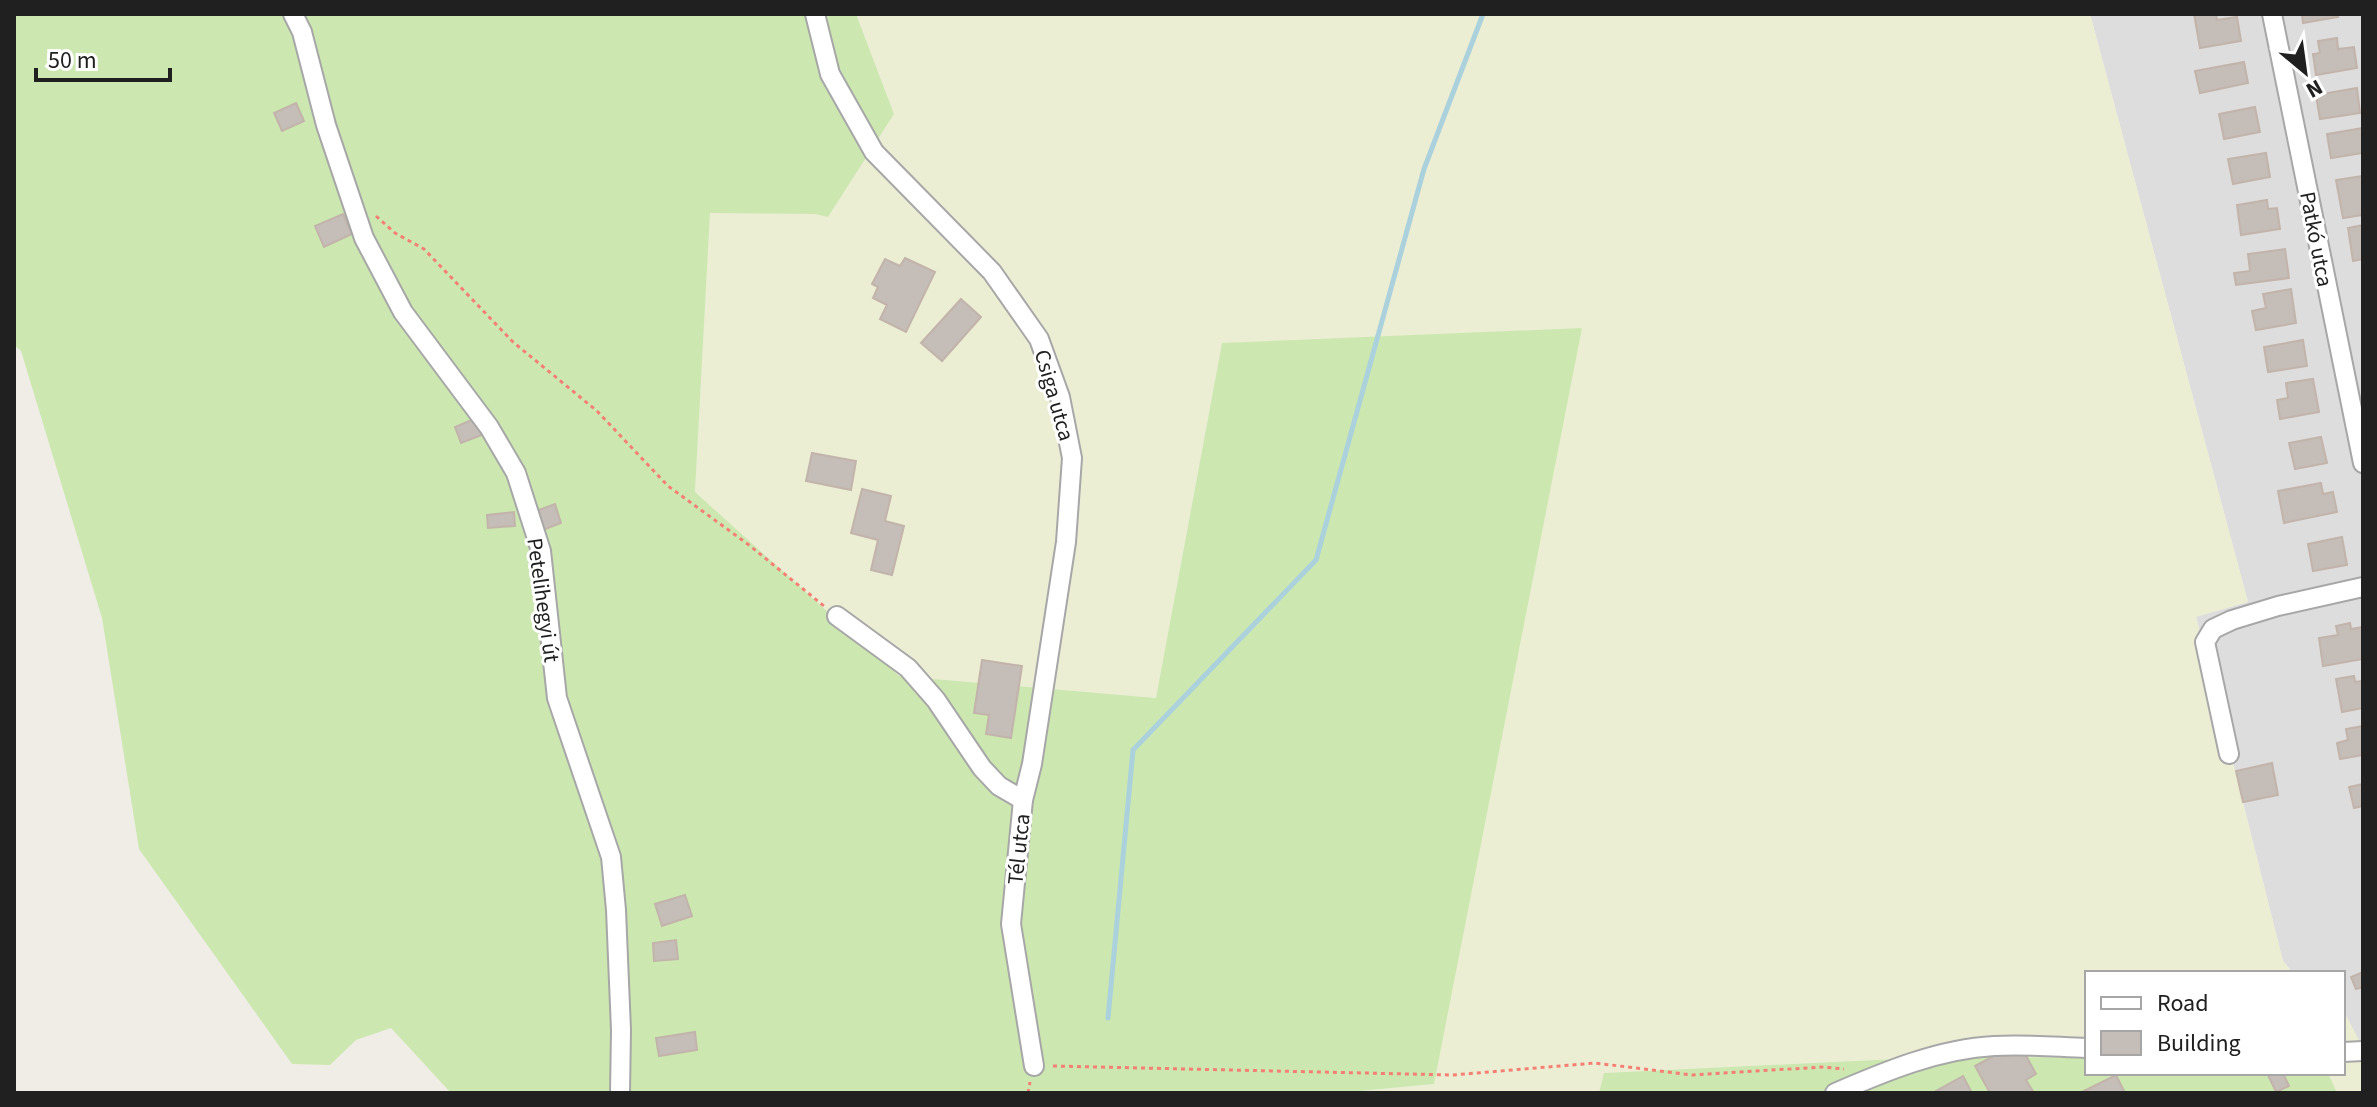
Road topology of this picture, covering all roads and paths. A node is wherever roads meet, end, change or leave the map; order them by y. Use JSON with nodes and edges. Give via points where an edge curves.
{"nodes":[{"id":1,"x":293,"y":14,"type":"edge"},
{"id":2,"x":815,"y":14,"type":"edge"},
{"id":3,"x":2272,"y":14,"type":"edge"},
{"id":4,"x":349,"y":195,"type":"junction"},
{"id":5,"x":2363,"y":463,"type":"edge"},
{"id":6,"x":2363,"y":587,"type":"edge"},
{"id":7,"x":837,"y":616,"type":"joint"},
{"id":8,"x":2229,"y":754,"type":"dead end"},
{"id":9,"x":1023,"y":800,"type":"junction"},
{"id":10,"x":2085,"y":1048,"type":"edge"},
{"id":11,"x":1034,"y":1066,"type":"joint"},
{"id":12,"x":1853,"y":1070,"type":"dead end"},
{"id":13,"x":620,"y":1093,"type":"edge"},
{"id":14,"x":1835,"y":1093,"type":"edge"}],
"edges":[{"from":1,"to":4,"type":"street","name":"Petelihegyi út"},
{"from":2,"to":9,"type":"street","name":"Csiga utca","via":[[830,74],[874,152],[992,272],[1039,339],[1060,397],[1072,458],[1066,542]]},
{"from":3,"to":5,"type":"street","name":"Patkó utca"},
{"from":4,"to":7,"type":"path","via":[[424,249],[513,342],[597,411],[668,486]]},
{"from":4,"to":13,"type":"street","name":"Petelihegyi út","via":[[364,238],[403,312],[489,427],[516,473],[541,551],[557,698],[611,857]]},
{"from":6,"to":8,"type":"street","via":[[2278,606],[2213,629],[2205,642]]},
{"from":7,"to":9,"type":"street","name":"Tél utca","via":[[908,668],[982,768]]},
{"from":9,"to":11,"type":"street","name":"Tél utca","via":[[1011,924]]},
{"from":10,"to":14,"type":"street","via":[[1960,1050],[1906,1064]]},
{"from":11,"to":12,"type":"path","via":[[1453,1075],[1595,1063],[1692,1075]]}]}
